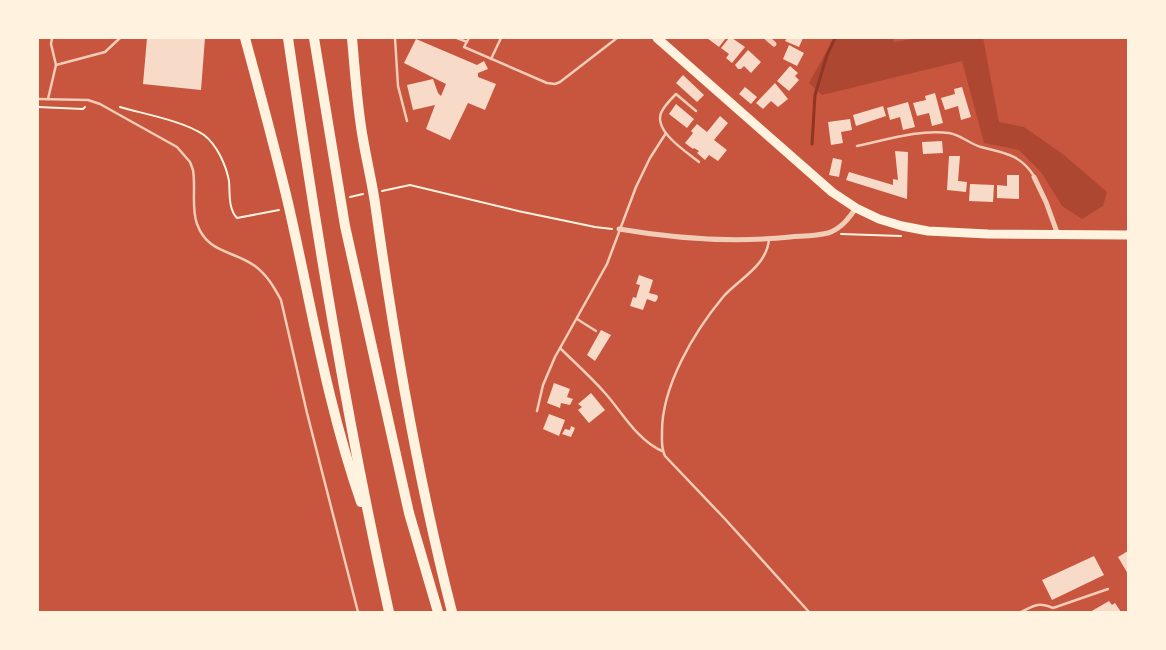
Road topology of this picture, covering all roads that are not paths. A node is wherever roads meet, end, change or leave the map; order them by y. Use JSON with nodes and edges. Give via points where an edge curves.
{"nodes":[{"id":1,"x":52,"y":38,"type":"edge"},
{"id":2,"x":120,"y":38,"type":"edge"},
{"id":3,"x":245,"y":38,"type":"edge"},
{"id":4,"x":288,"y":38,"type":"edge"},
{"id":5,"x":314,"y":38,"type":"edge"},
{"id":6,"x":352,"y":38,"type":"edge"},
{"id":7,"x":396,"y":38,"type":"edge"},
{"id":8,"x":457,"y":38,"type":"edge"},
{"id":9,"x":468,"y":38,"type":"edge"},
{"id":10,"x":501,"y":38,"type":"edge"},
{"id":11,"x":617,"y":38,"type":"edge"},
{"id":12,"x":766,"y":38,"type":"edge"},
{"id":13,"x":662,"y":39,"type":"edge"},
{"id":14,"x":467,"y":42,"type":"junction"},
{"id":15,"x":774,"y":44,"type":"dead end"},
{"id":16,"x":491,"y":59,"type":"junction"},
{"id":17,"x":56,"y":65,"type":"junction"},
{"id":18,"x":38,"y":99,"type":"edge"},
{"id":19,"x":48,"y":99,"type":"junction"},
{"id":20,"x":696,"y":111,"type":"dead end"},
{"id":21,"x":407,"y":121,"type":"dead end"},
{"id":22,"x":666,"y":133,"type":"junction"},
{"id":23,"x":857,"y":146,"type":"dead end"},
{"id":24,"x":699,"y":162,"type":"dead end"},
{"id":25,"x":1034,"y":177,"type":"joint"},
{"id":26,"x":856,"y":208,"type":"junction"},
{"id":27,"x":619,"y":229,"type":"junction"},
{"id":28,"x":1058,"y":235,"type":"junction"},
{"id":29,"x":1128,"y":235,"type":"edge"},
{"id":30,"x":769,"y":239,"type":"junction"},
{"id":31,"x":577,"y":319,"type":"junction"},
{"id":32,"x":596,"y":331,"type":"dead end"},
{"id":33,"x":560,"y":348,"type":"junction"},
{"id":34,"x":537,"y":411,"type":"dead end"},
{"id":35,"x":662,"y":451,"type":"junction"},
{"id":36,"x":372,"y":534,"type":"junction"},
{"id":37,"x":1108,"y":589,"type":"dead end"},
{"id":38,"x":358,"y":612,"type":"edge"},
{"id":39,"x":389,"y":612,"type":"edge"},
{"id":40,"x":438,"y":612,"type":"edge"},
{"id":41,"x":452,"y":612,"type":"edge"},
{"id":42,"x":809,"y":612,"type":"edge"},
{"id":43,"x":1021,"y":612,"type":"edge"}],
"edges":[{"from":1,"to":17,"type":"lane"},
{"from":2,"to":17,"type":"lane","via":[[105,52]]},
{"from":3,"to":36,"type":"highway","via":[[288,203],[346,456]]},
{"from":4,"to":36,"type":"highway","via":[[317,236]]},
{"from":5,"to":40,"type":"highway","via":[[345,226],[409,512]]},
{"from":6,"to":41,"type":"highway","via":[[363,138],[408,416]]},
{"from":7,"to":21,"type":"lane","via":[[398,86]]},
{"from":8,"to":14,"type":"lane"},
{"from":9,"to":14,"type":"lane"},
{"from":10,"to":16,"type":"lane"},
{"from":11,"to":16,"type":"lane","via":[[555,84]]},
{"from":12,"to":15,"type":"street"},
{"from":13,"to":26,"type":"highway","via":[[832,192]]},
{"from":14,"to":16,"type":"lane","via":[[464,47]]},
{"from":17,"to":19,"type":"lane"},
{"from":18,"to":19,"type":"lane"},
{"from":19,"to":38,"type":"lane","via":[[95,101],[177,147],[193,170],[196,222],[203,237],[215,248],[255,266],[274,287],[281,300]]},
{"from":20,"to":22,"type":"lane","via":[[676,94],[662,113],[661,121]]},
{"from":22,"to":24,"type":"lane"},
{"from":22,"to":27,"type":"lane","via":[[643,172]]},
{"from":23,"to":25,"type":"lane","via":[[918,134],[948,133],[977,146],[1015,156],[1026,164]]},
{"from":25,"to":28,"type":"street"},
{"from":26,"to":28,"type":"highway","via":[[891,223],[928,231]]},
{"from":26,"to":30,"type":"street","via":[[844,224],[829,233]]},
{"from":27,"to":30,"type":"street","via":[[694,240]]},
{"from":27,"to":31,"type":"lane","via":[[607,264]]},
{"from":28,"to":29,"type":"highway"},
{"from":30,"to":35,"type":"lane","via":[[762,261],[735,285],[701,326],[677,370],[662,414]]},
{"from":31,"to":32,"type":"lane"},
{"from":31,"to":33,"type":"lane"},
{"from":33,"to":34,"type":"lane","via":[[543,385]]},
{"from":33,"to":35,"type":"lane","via":[[644,439]]},
{"from":35,"to":42,"type":"lane"},
{"from":36,"to":39,"type":"highway"},
{"from":37,"to":43,"type":"lane","via":[[1053,608],[1037,604]]}]}
